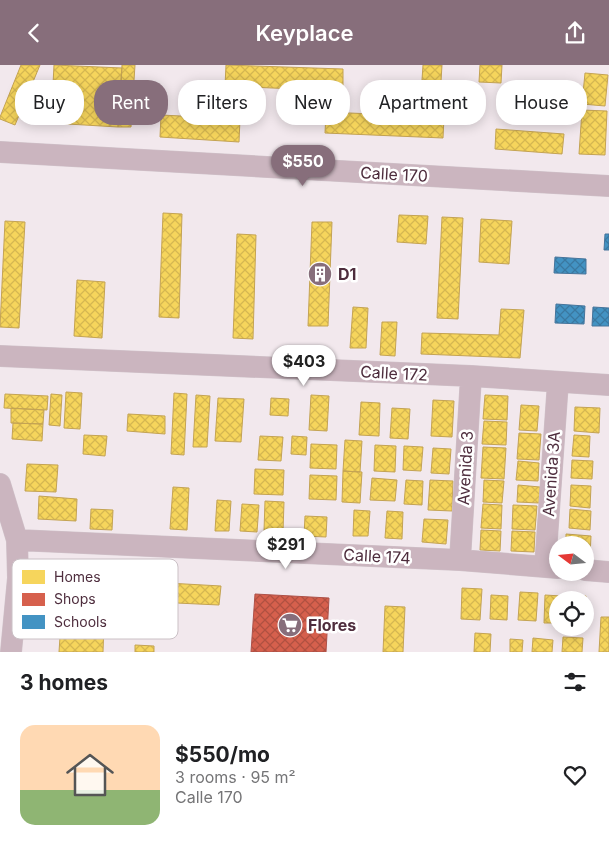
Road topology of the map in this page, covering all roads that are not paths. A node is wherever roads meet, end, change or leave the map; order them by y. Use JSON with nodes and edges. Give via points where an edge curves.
{"nodes":[{"id":1,"x":0,"y":152,"type":"edge"},
{"id":2,"x":609,"y":187,"type":"edge"},
{"id":3,"x":0,"y":356,"type":"edge"},
{"id":4,"x":471,"y":377,"type":"junction"},
{"id":5,"x":558,"y":382,"type":"junction"},
{"id":6,"x":609,"y":385,"type":"edge"},
{"id":7,"x":0,"y":485,"type":"edge"},
{"id":8,"x":552,"y":536,"type":"edge"},
{"id":9,"x":17,"y":540,"type":"junction"},
{"id":10,"x":18,"y":559,"type":"edge"},
{"id":11,"x":460,"y":560,"type":"junction"},
{"id":12,"x":549,"y":567,"type":"edge"},
{"id":13,"x":594,"y":571,"type":"edge"},
{"id":14,"x":609,"y":572,"type":"edge"},
{"id":15,"x":12,"y":639,"type":"edge"},
{"id":16,"x":11,"y":652,"type":"edge"}],
"edges":[{"from":1,"to":2,"type":"street","name":"Calle 170"},
{"from":3,"to":4,"type":"street","name":"Calle 172"},
{"from":4,"to":5,"type":"street","name":"Calle 172"},
{"from":4,"to":11,"type":"street","name":"Avenida 3"},
{"from":5,"to":6,"type":"street","name":"Calle 172"},
{"from":5,"to":8,"type":"street","name":"Avenida 3A"},
{"from":7,"to":9,"type":"street"},
{"from":9,"to":10,"type":"street"},
{"from":9,"to":11,"type":"street","name":"Calle 174"},
{"from":11,"to":12,"type":"street","name":"Calle 174"},
{"from":13,"to":14,"type":"street"},
{"from":15,"to":16,"type":"street"}]}
